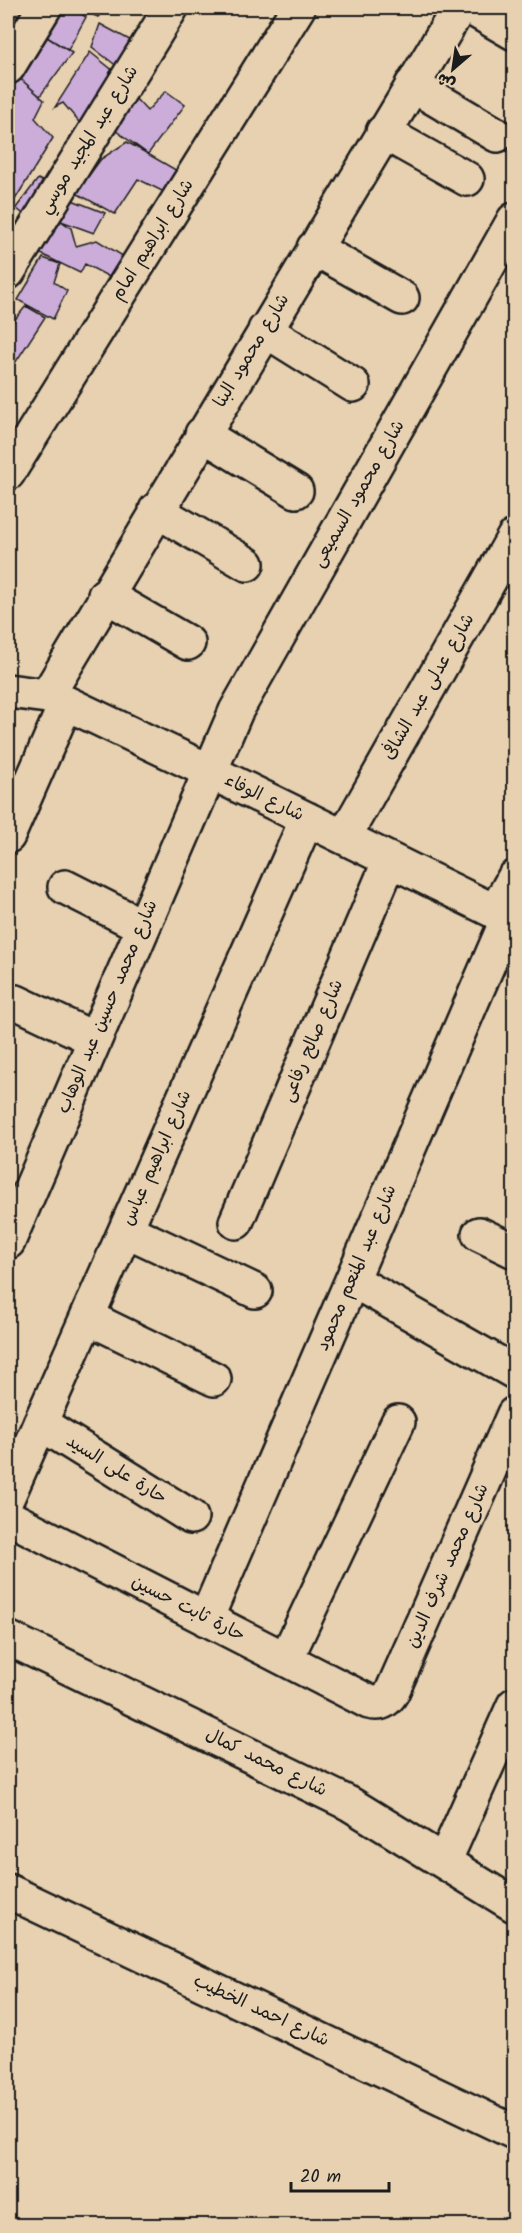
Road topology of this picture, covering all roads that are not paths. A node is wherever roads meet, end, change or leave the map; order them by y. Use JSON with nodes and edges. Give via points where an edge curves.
{"nodes":[{"id":1,"x":44,"y":8,"type":"edge"},
{"id":2,"x":171,"y":8,"type":"edge"},
{"id":3,"x":298,"y":8,"type":"edge"},
{"id":4,"x":459,"y":8,"type":"edge"},
{"id":5,"x":471,"y":8,"type":"edge"},
{"id":6,"x":514,"y":33,"type":"edge"},
{"id":7,"x":8,"y":67,"type":"edge"},
{"id":8,"x":412,"y":85,"type":"junction"},
{"id":9,"x":383,"y":132,"type":"junction"},
{"id":10,"x":497,"y":135,"type":"dead end"},
{"id":11,"x":467,"y":179,"type":"dead end"},
{"id":12,"x":514,"y":220,"type":"edge"},
{"id":13,"x":314,"y":248,"type":"junction"},
{"id":14,"x":8,"y":272,"type":"edge"},
{"id":15,"x":402,"y":298,"type":"dead end"},
{"id":16,"x":265,"y":330,"type":"junction"},
{"id":17,"x":353,"y":386,"type":"dead end"},
{"id":18,"x":202,"y":434,"type":"junction"},
{"id":19,"x":8,"y":473,"type":"edge"},
{"id":20,"x":296,"y":491,"type":"dead end"},
{"id":21,"x":156,"y":510,"type":"junction"},
{"id":22,"x":514,"y":537,"type":"edge"},
{"id":23,"x":247,"y":564,"type":"dead end"},
{"id":24,"x":105,"y":595,"type":"junction"},
{"id":25,"x":188,"y":643,"type":"dead end"},
{"id":26,"x":8,"y":691,"type":"edge"},
{"id":27,"x":56,"y":700,"type":"junction"},
{"id":28,"x":209,"y":771,"type":"junction"},
{"id":29,"x":307,"y":819,"type":"junction"},
{"id":30,"x":8,"y":836,"type":"edge"},
{"id":31,"x":344,"y":837,"type":"junction"},
{"id":32,"x":390,"y":860,"type":"junction"},
{"id":33,"x":514,"y":878,"type":"edge"},
{"id":34,"x":65,"y":887,"type":"dead end"},
{"id":35,"x":506,"y":917,"type":"edge"},
{"id":36,"x":142,"y":926,"type":"junction"},
{"id":37,"x":16,"y":1002,"type":"dead end"},
{"id":38,"x":94,"y":1039,"type":"junction"},
{"id":39,"x":11,"y":1222,"type":"edge"},
{"id":40,"x":236,"y":1222,"type":"dead end"},
{"id":41,"x":126,"y":1230,"type":"junction"},
{"id":42,"x":479,"y":1234,"type":"dead end"},
{"id":43,"x":514,"y":1251,"type":"edge"},
{"id":44,"x":352,"y":1280,"type":"junction"},
{"id":45,"x":255,"y":1291,"type":"dead end"},
{"id":46,"x":87,"y":1317,"type":"junction"},
{"id":47,"x":514,"y":1372,"type":"edge"},
{"id":48,"x":214,"y":1379,"type":"dead end"},
{"id":49,"x":514,"y":1414,"type":"edge"},
{"id":50,"x":398,"y":1422,"type":"dead end"},
{"id":51,"x":40,"y":1423,"type":"junction"},
{"id":52,"x":8,"y":1496,"type":"edge"},
{"id":53,"x":8,"y":1517,"type":"edge"},
{"id":54,"x":191,"y":1517,"type":"dead end"},
{"id":55,"x":206,"y":1619,"type":"junction"},
{"id":56,"x":8,"y":1638,"type":"edge"},
{"id":57,"x":286,"y":1659,"type":"junction"},
{"id":58,"x":369,"y":1702,"type":"joint"},
{"id":59,"x":514,"y":1704,"type":"edge"},
{"id":60,"x":444,"y":1862,"type":"junction"},
{"id":61,"x":8,"y":1891,"type":"edge"},
{"id":62,"x":514,"y":1905,"type":"edge"},
{"id":63,"x":514,"y":2132,"type":"edge"}],
"edges":[{"from":1,"to":7,"type":"street"},
{"from":2,"to":14,"type":"street","name":"شارع عبد المجيد موسي"},
{"from":3,"to":19,"type":"street","name":"شارع ابراهيم امام"},
{"from":4,"to":8,"type":"street","name":"شارع محمود البنا"},
{"from":5,"to":6,"type":"street"},
{"from":8,"to":9,"type":"street","name":"شارع محمود البنا"},
{"from":8,"to":10,"type":"street"},
{"from":9,"to":11,"type":"street"},
{"from":9,"to":13,"type":"street","name":"شارع محمود البنا"},
{"from":12,"to":28,"type":"street","name":"شارع محمود السميعى","via":[[236,711]]},
{"from":13,"to":15,"type":"street"},
{"from":13,"to":16,"type":"street","name":"شارع محمود البنا"},
{"from":16,"to":17,"type":"street"},
{"from":16,"to":18,"type":"street","name":"شارع محمود البنا"},
{"from":18,"to":20,"type":"street"},
{"from":18,"to":21,"type":"street","name":"شارع محمود البنا"},
{"from":21,"to":23,"type":"street"},
{"from":21,"to":24,"type":"street","name":"شارع محمود البنا"},
{"from":22,"to":31,"type":"street","name":"شارع عدلى عبد الشافى"},
{"from":24,"to":25,"type":"street"},
{"from":24,"to":27,"type":"street","name":"شارع محمود البنا"},
{"from":26,"to":27,"type":"street","name":"شارع الوفاء"},
{"from":27,"to":28,"type":"street","name":"شارع الوفاء"},
{"from":27,"to":30,"type":"street","name":"شارع محمود البنا"},
{"from":28,"to":29,"type":"street","name":"شارع الوفاء"},
{"from":28,"to":36,"type":"street","name":"شارع محمد حسين عبد الوهاب"},
{"from":29,"to":31,"type":"street","name":"شارع الوفاء"},
{"from":29,"to":41,"type":"street","name":"شارع ابراهيم عباس"},
{"from":31,"to":32,"type":"street","name":"شارع الوفاء"},
{"from":32,"to":35,"type":"street","name":"شارع الوفاء"},
{"from":32,"to":40,"type":"street","name":"شارع صالح رفاعى"},
{"from":33,"to":35,"type":"street","name":"شارع عبد المنعم محمود"},
{"from":34,"to":36,"type":"street"},
{"from":35,"to":44,"type":"street","name":"شارع عبد المنعم محمود"},
{"from":36,"to":38,"type":"street","name":"شارع محمد حسين عبد الوهاب"},
{"from":37,"to":38,"type":"street"},
{"from":38,"to":39,"type":"street","name":"شارع محمد حسين عبد الوهاب"},
{"from":41,"to":45,"type":"street"},
{"from":41,"to":46,"type":"street","name":"شارع ابراهيم عباس"},
{"from":42,"to":43,"type":"street"},
{"from":44,"to":47,"type":"street"},
{"from":44,"to":55,"type":"street","name":"شارع عبد المنعم محمود"},
{"from":46,"to":48,"type":"street"},
{"from":46,"to":51,"type":"street","name":"شارع ابراهيم عباس"},
{"from":49,"to":58,"type":"street","name":"شارع محمد شرف الدين","via":[[392,1692],[383,1702]]},
{"from":50,"to":57,"type":"street"},
{"from":51,"to":52,"type":"street","name":"شارع ابراهيم عباس"},
{"from":51,"to":54,"type":"street","name":"حارة على السيد"},
{"from":53,"to":55,"type":"street","name":"حارة ثابت حسين"},
{"from":55,"to":57,"type":"street","name":"حارة ثابت حسين"},
{"from":56,"to":60,"type":"street","name":"شارع محمد كمال","via":[[350,1804]]},
{"from":57,"to":58,"type":"street","name":"حارة ثابت حسين"},
{"from":59,"to":60,"type":"street"},
{"from":60,"to":62,"type":"street","name":"شارع محمد كمال"},
{"from":61,"to":63,"type":"street","name":"شارع احمد الخطيب"}]}
